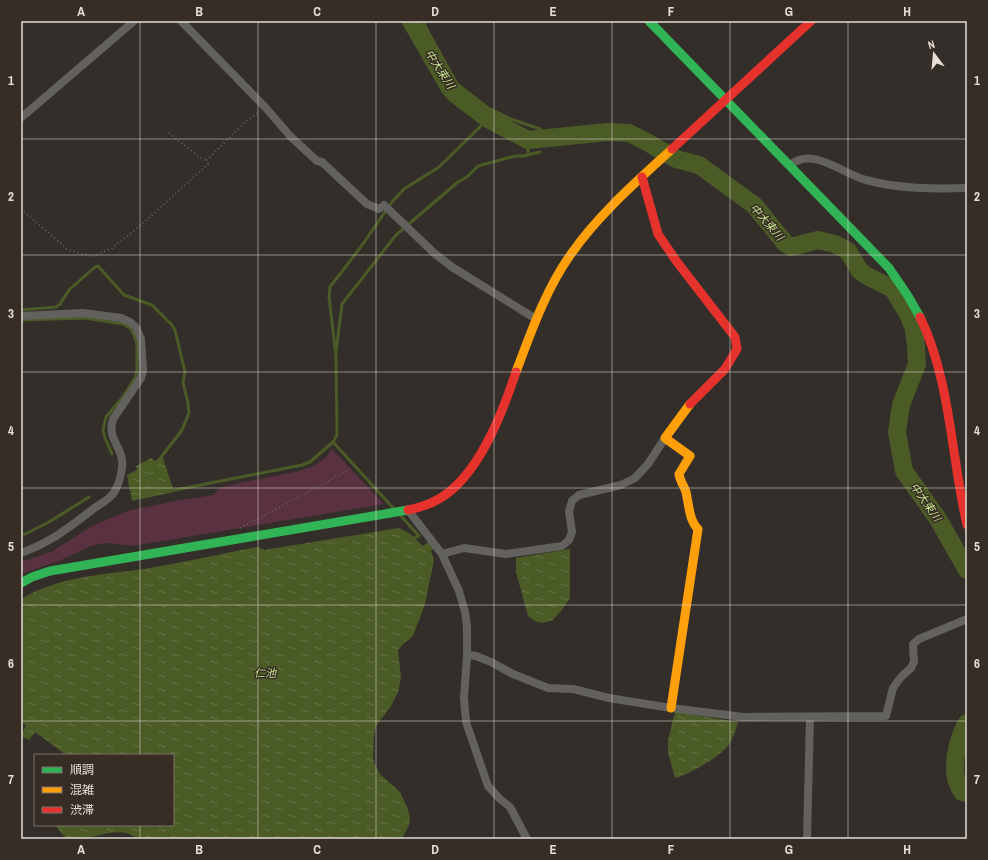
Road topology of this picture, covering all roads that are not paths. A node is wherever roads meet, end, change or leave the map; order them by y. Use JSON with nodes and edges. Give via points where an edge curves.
{"nodes":[{"id":1,"x":134,"y":21,"type":"edge"},
{"id":2,"x":181,"y":21,"type":"edge"},
{"id":3,"x":650,"y":21,"type":"edge"},
{"id":4,"x":811,"y":21,"type":"edge"},
{"id":5,"x":726,"y":99,"type":"junction"},
{"id":6,"x":21,"y":117,"type":"edge"},
{"id":7,"x":790,"y":165,"type":"junction"},
{"id":8,"x":642,"y":177,"type":"junction"},
{"id":9,"x":967,"y":188,"type":"edge"},
{"id":10,"x":21,"y":316,"type":"edge"},
{"id":11,"x":536,"y":319,"type":"junction"},
{"id":12,"x":665,"y":438,"type":"junction"},
{"id":13,"x":401,"y":512,"type":"junction"},
{"id":14,"x":967,"y":525,"type":"edge"},
{"id":15,"x":21,"y":553,"type":"edge"},
{"id":16,"x":442,"y":554,"type":"junction"},
{"id":17,"x":21,"y":583,"type":"edge"},
{"id":18,"x":967,"y":619,"type":"edge"},
{"id":19,"x":467,"y":655,"type":"junction"},
{"id":20,"x":671,"y":708,"type":"junction"},
{"id":21,"x":810,"y":717,"type":"junction"},
{"id":22,"x":527,"y":839,"type":"edge"},
{"id":23,"x":807,"y":839,"type":"edge"}],
"edges":[{"from":1,"to":6,"type":"street"},
{"from":2,"to":11,"type":"street","via":[[265,106],[290,136],[367,204],[379,209],[384,205],[452,267]]},
{"from":3,"to":5,"type":"street"},
{"from":4,"to":5,"type":"street"},
{"from":5,"to":7,"type":"street"},
{"from":5,"to":8,"type":"street"},
{"from":7,"to":9,"type":"street","via":[[796,160],[811,158],[865,180],[924,188]]},
{"from":7,"to":14,"type":"street","via":[[889,268],[923,324],[945,398]]},
{"from":8,"to":11,"type":"street","via":[[598,219],[576,245]]},
{"from":8,"to":12,"type":"street","via":[[658,234],[735,337],[737,349],[725,369],[687,407]]},
{"from":10,"to":15,"type":"street","via":[[83,313],[110,316],[130,322],[136,327],[141,339],[143,370],[141,378],[112,419],[110,427],[122,460],[118,484],[112,495],[58,536]]},
{"from":11,"to":13,"type":"street","via":[[497,424],[484,449],[453,488],[438,500]]},
{"from":12,"to":16,"type":"street","via":[[635,478],[621,485],[578,495],[572,501],[572,532],[569,540],[562,546],[506,554],[464,548]]},
{"from":12,"to":20,"type":"street","via":[[690,456],[679,474],[693,524],[698,529]]},
{"from":13,"to":16,"type":"street"},
{"from":13,"to":17,"type":"street","via":[[50,571]]},
{"from":16,"to":19,"type":"street","via":[[459,591],[465,612]]},
{"from":18,"to":21,"type":"street","via":[[919,639],[913,644],[912,668],[893,688],[886,716]]},
{"from":19,"to":20,"type":"street","via":[[491,662],[548,688],[573,689]]},
{"from":19,"to":22,"type":"street","via":[[464,698],[466,722],[488,786],[510,808]]},
{"from":20,"to":21,"type":"street","via":[[743,717]]},
{"from":21,"to":23,"type":"street"}]}
